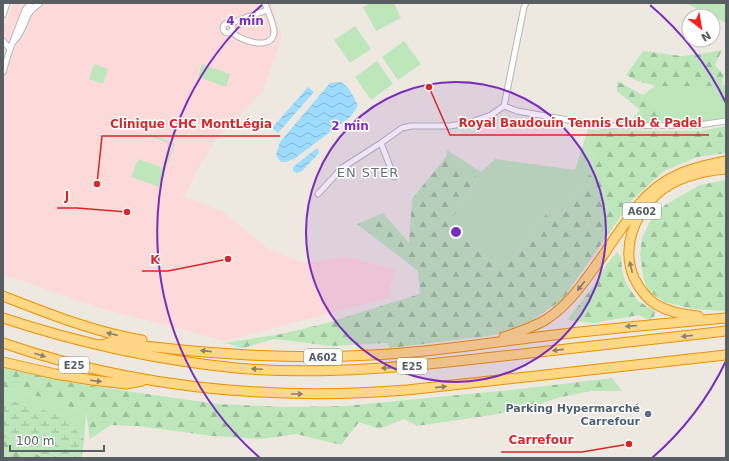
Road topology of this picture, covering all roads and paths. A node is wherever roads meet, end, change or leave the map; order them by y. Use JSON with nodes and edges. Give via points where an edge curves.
{"nodes":[{"id":1,"x":7,"y":3,"type":"edge"},
{"id":2,"x":32,"y":3,"type":"edge"},
{"id":3,"x":265,"y":3,"type":"edge"},
{"id":4,"x":526,"y":3,"type":"edge"},
{"id":5,"x":39,"y":4,"type":"dead end"},
{"id":6,"x":267,"y":10,"type":"junction"},
{"id":7,"x":3,"y":15,"type":"edge"},
{"id":8,"x":231,"y":24,"type":"junction"},
{"id":9,"x":232,"y":31,"type":"junction"},
{"id":10,"x":3,"y":41,"type":"edge"},
{"id":11,"x":13,"y":43,"type":"junction"},
{"id":12,"x":10,"y":49,"type":"junction"},
{"id":13,"x":3,"y":72,"type":"edge"},
{"id":14,"x":504,"y":106,"type":"junction"},
{"id":15,"x":726,"y":121,"type":"edge"},
{"id":16,"x":381,"y":143,"type":"junction"},
{"id":17,"x":726,"y":161,"type":"edge"},
{"id":18,"x":726,"y":169,"type":"edge"},
{"id":19,"x":394,"y":177,"type":"dead end"},
{"id":20,"x":318,"y":194,"type":"dead end"},
{"id":21,"x":3,"y":296,"type":"edge"},
{"id":22,"x":726,"y":317,"type":"edge"},
{"id":23,"x":3,"y":318,"type":"edge"},
{"id":24,"x":726,"y":331,"type":"edge"},
{"id":25,"x":3,"y":343,"type":"edge"},
{"id":26,"x":99,"y":346,"type":"junction"},
{"id":27,"x":454,"y":347,"type":"junction"},
{"id":28,"x":191,"y":350,"type":"junction"},
{"id":29,"x":726,"y":355,"type":"edge"},
{"id":30,"x":3,"y":362,"type":"edge"},
{"id":31,"x":147,"y":380,"type":"junction"}],
"edges":[{"from":1,"to":7,"type":"street"},
{"from":2,"to":11,"type":"street","via":[[25,10]]},
{"from":3,"to":6,"type":"street"},
{"from":4,"to":14,"type":"street"},
{"from":5,"to":11,"type":"street","via":[[29,12],[19,37]]},
{"from":6,"to":8,"type":"street"},
{"from":6,"to":9,"type":"street","via":[[274,35],[266,43],[261,44],[235,35]]},
{"from":8,"to":9,"type":"street"},
{"from":8,"to":9,"type":"street","via":[[226,23],[222,28],[227,33]]},
{"from":10,"to":12,"type":"street"},
{"from":11,"to":12,"type":"street"},
{"from":12,"to":13,"type":"street"},
{"from":14,"to":15,"type":"street","via":[[517,111],[602,126],[699,125]]},
{"from":14,"to":16,"type":"street","via":[[491,115],[471,122],[450,126],[402,128]]},
{"from":16,"to":19,"type":"street"},
{"from":16,"to":20,"type":"street","via":[[342,168]]},
{"from":17,"to":27,"type":"highway","number":"A602","one_way":true,"via":[[679,173],[648,193],[584,282],[558,311],[522,331]]},
{"from":22,"to":18,"type":"highway","number":"A602","one_way":true,"via":[[691,316],[657,306],[642,292],[628,254],[636,223],[643,210],[658,193],[698,173]]},
{"from":28,"to":21,"type":"highway","number":"A602","one_way":true,"via":[[91,328]]},
{"from":22,"to":27,"type":"highway","one_way":true},
{"from":23,"to":26,"type":"highway","number":"E25"},
{"from":24,"to":26,"type":"highway","number":"E25","one_way":true,"via":[[400,367],[315,371],[186,362]]},
{"from":25,"to":31,"type":"highway","number":"E25","one_way":true,"via":[[58,361]]},
{"from":26,"to":28,"type":"highway","via":[[111,342]]},
{"from":27,"to":28,"type":"highway","number":"A602","one_way":true,"via":[[330,357],[280,357]]},
{"from":31,"to":29,"type":"highway","number":"E25","one_way":true,"via":[[243,392],[374,393]]},
{"from":30,"to":31,"type":"highway","one_way":true,"via":[[92,380],[126,384]]}]}
